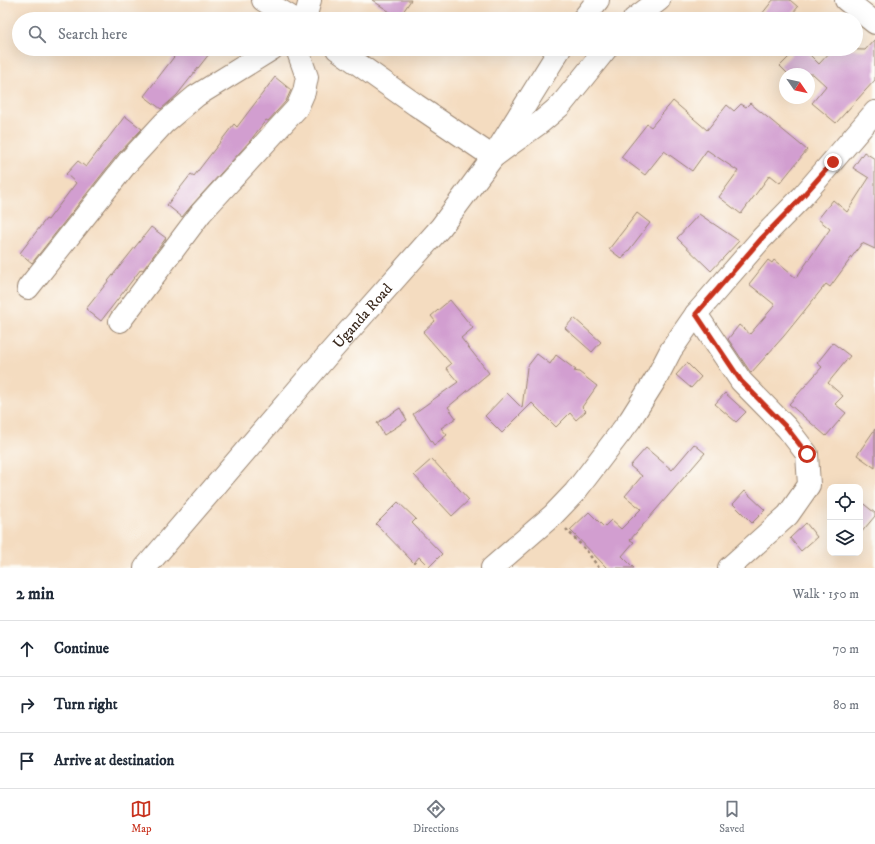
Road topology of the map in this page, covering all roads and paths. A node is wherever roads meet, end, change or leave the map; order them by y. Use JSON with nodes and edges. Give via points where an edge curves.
{"nodes":[{"id":1,"x":263,"y":0,"type":"edge"},
{"id":2,"x":310,"y":0,"type":"edge"},
{"id":3,"x":580,"y":0,"type":"edge"},
{"id":4,"x":598,"y":0,"type":"edge"},
{"id":5,"x":659,"y":0,"type":"edge"},
{"id":6,"x":846,"y":0,"type":"edge"},
{"id":7,"x":283,"y":12,"type":"edge"},
{"id":8,"x":307,"y":12,"type":"edge"},
{"id":9,"x":576,"y":12,"type":"edge"},
{"id":10,"x":589,"y":12,"type":"edge"},
{"id":11,"x":643,"y":12,"type":"edge"},
{"id":12,"x":861,"y":12,"type":"edge"},
{"id":13,"x":863,"y":13,"type":"edge"},
{"id":14,"x":875,"y":23,"type":"edge"},
{"id":15,"x":261,"y":56,"type":"edge"},
{"id":16,"x":299,"y":56,"type":"edge"},
{"id":17,"x":347,"y":56,"type":"edge"},
{"id":18,"x":556,"y":56,"type":"edge"},
{"id":19,"x":600,"y":56,"type":"edge"},
{"id":20,"x":875,"y":112,"type":"edge"},
{"id":21,"x":493,"y":157,"type":"junction"},
{"id":22,"x":28,"y":288,"type":"dead end"},
{"id":23,"x":696,"y":314,"type":"junction"},
{"id":24,"x":120,"y":321,"type":"dead end"},
{"id":25,"x":553,"y":515,"type":"junction"},
{"id":26,"x":145,"y":568,"type":"edge"},
{"id":27,"x":492,"y":568,"type":"edge"},
{"id":28,"x":599,"y":568,"type":"edge"},
{"id":29,"x":729,"y":568,"type":"edge"}],
"edges":[{"from":1,"to":7,"type":"street"},
{"from":2,"to":8,"type":"street"},
{"from":3,"to":9,"type":"street"},
{"from":4,"to":10,"type":"street"},
{"from":5,"to":11,"type":"street"},
{"from":6,"to":12,"type":"street"},
{"from":13,"to":14,"type":"street"},
{"from":15,"to":22,"type":"street","via":[[196,96],[164,123],[128,162]]},
{"from":16,"to":24,"type":"street","via":[[307,78],[298,108],[201,213]]},
{"from":17,"to":21,"type":"street"},
{"from":18,"to":21,"type":"street","name":"Uganda Road"},
{"from":19,"to":21,"type":"street","via":[[560,105],[542,122]]},
{"from":20,"to":23,"type":"street"},
{"from":21,"to":26,"type":"street","name":"Uganda Road","via":[[441,228],[332,350]]},
{"from":23,"to":25,"type":"street","via":[[671,350],[657,378],[630,420],[575,492]]},
{"from":23,"to":29,"type":"street","via":[[741,381],[787,428],[807,454],[809,485],[788,515]]},
{"from":25,"to":27,"type":"street"},
{"from":25,"to":28,"type":"path"}]}
